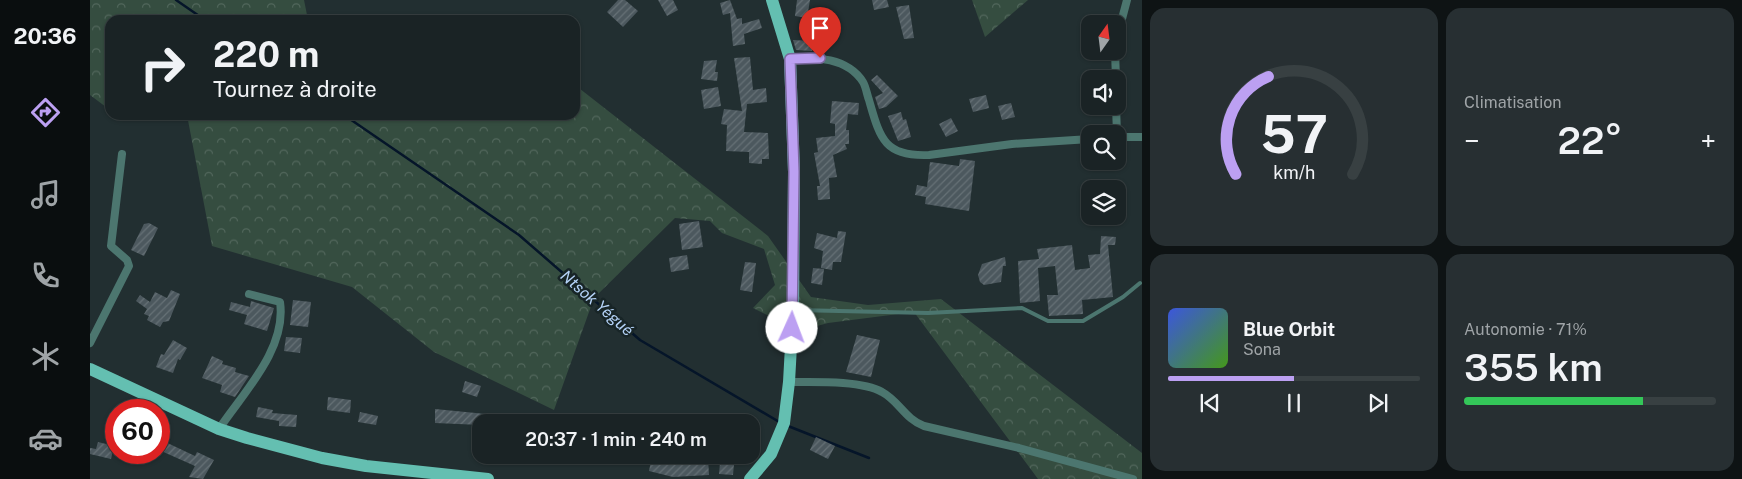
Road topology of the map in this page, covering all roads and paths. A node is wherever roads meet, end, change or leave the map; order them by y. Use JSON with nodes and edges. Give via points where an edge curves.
{"nodes":[{"id":1,"x":772,"y":0,"type":"edge"},
{"id":2,"x":1128,"y":0,"type":"edge"},
{"id":3,"x":1124,"y":15,"type":"edge"},
{"id":4,"x":790,"y":59,"type":"junction"},
{"id":5,"x":1126,"y":136,"type":"edge"},
{"id":6,"x":1142,"y":137,"type":"edge"},
{"id":7,"x":1081,"y":140,"type":"edge"},
{"id":8,"x":122,"y":154,"type":"dead end"},
{"id":9,"x":1140,"y":283,"type":"dead end"},
{"id":10,"x":249,"y":294,"type":"dead end"},
{"id":11,"x":793,"y":310,"type":"junction"},
{"id":12,"x":90,"y":343,"type":"edge"},
{"id":13,"x":90,"y":369,"type":"edge"},
{"id":14,"x":789,"y":382,"type":"junction"},
{"id":15,"x":219,"y":429,"type":"junction"},
{"id":16,"x":488,"y":479,"type":"edge"},
{"id":17,"x":750,"y":479,"type":"edge"},
{"id":18,"x":1133,"y":479,"type":"edge"}],
"edges":[{"from":1,"to":4,"type":"main road"},
{"from":2,"to":3,"type":"street"},
{"from":4,"to":7,"type":"street","via":[[820,58],[842,64],[857,75],[864,83],[881,137],[900,152],[915,156]]},
{"from":4,"to":11,"type":"main road","via":[[794,172]]},
{"from":5,"to":6,"type":"street"},
{"from":8,"to":12,"type":"street","via":[[111,246],[127,260],[129,266]]},
{"from":9,"to":11,"type":"lane","via":[[1083,321],[1048,321],[1022,308],[928,312]]},
{"from":10,"to":15,"type":"street","via":[[280,302],[277,341]]},
{"from":11,"to":14,"type":"main road"},
{"from":13,"to":15,"type":"main road"},
{"from":14,"to":17,"type":"main road","via":[[779,439]]},
{"from":14,"to":18,"type":"street","via":[[871,387],[887,395],[914,423]]},
{"from":15,"to":16,"type":"main road","via":[[322,458]]}]}
